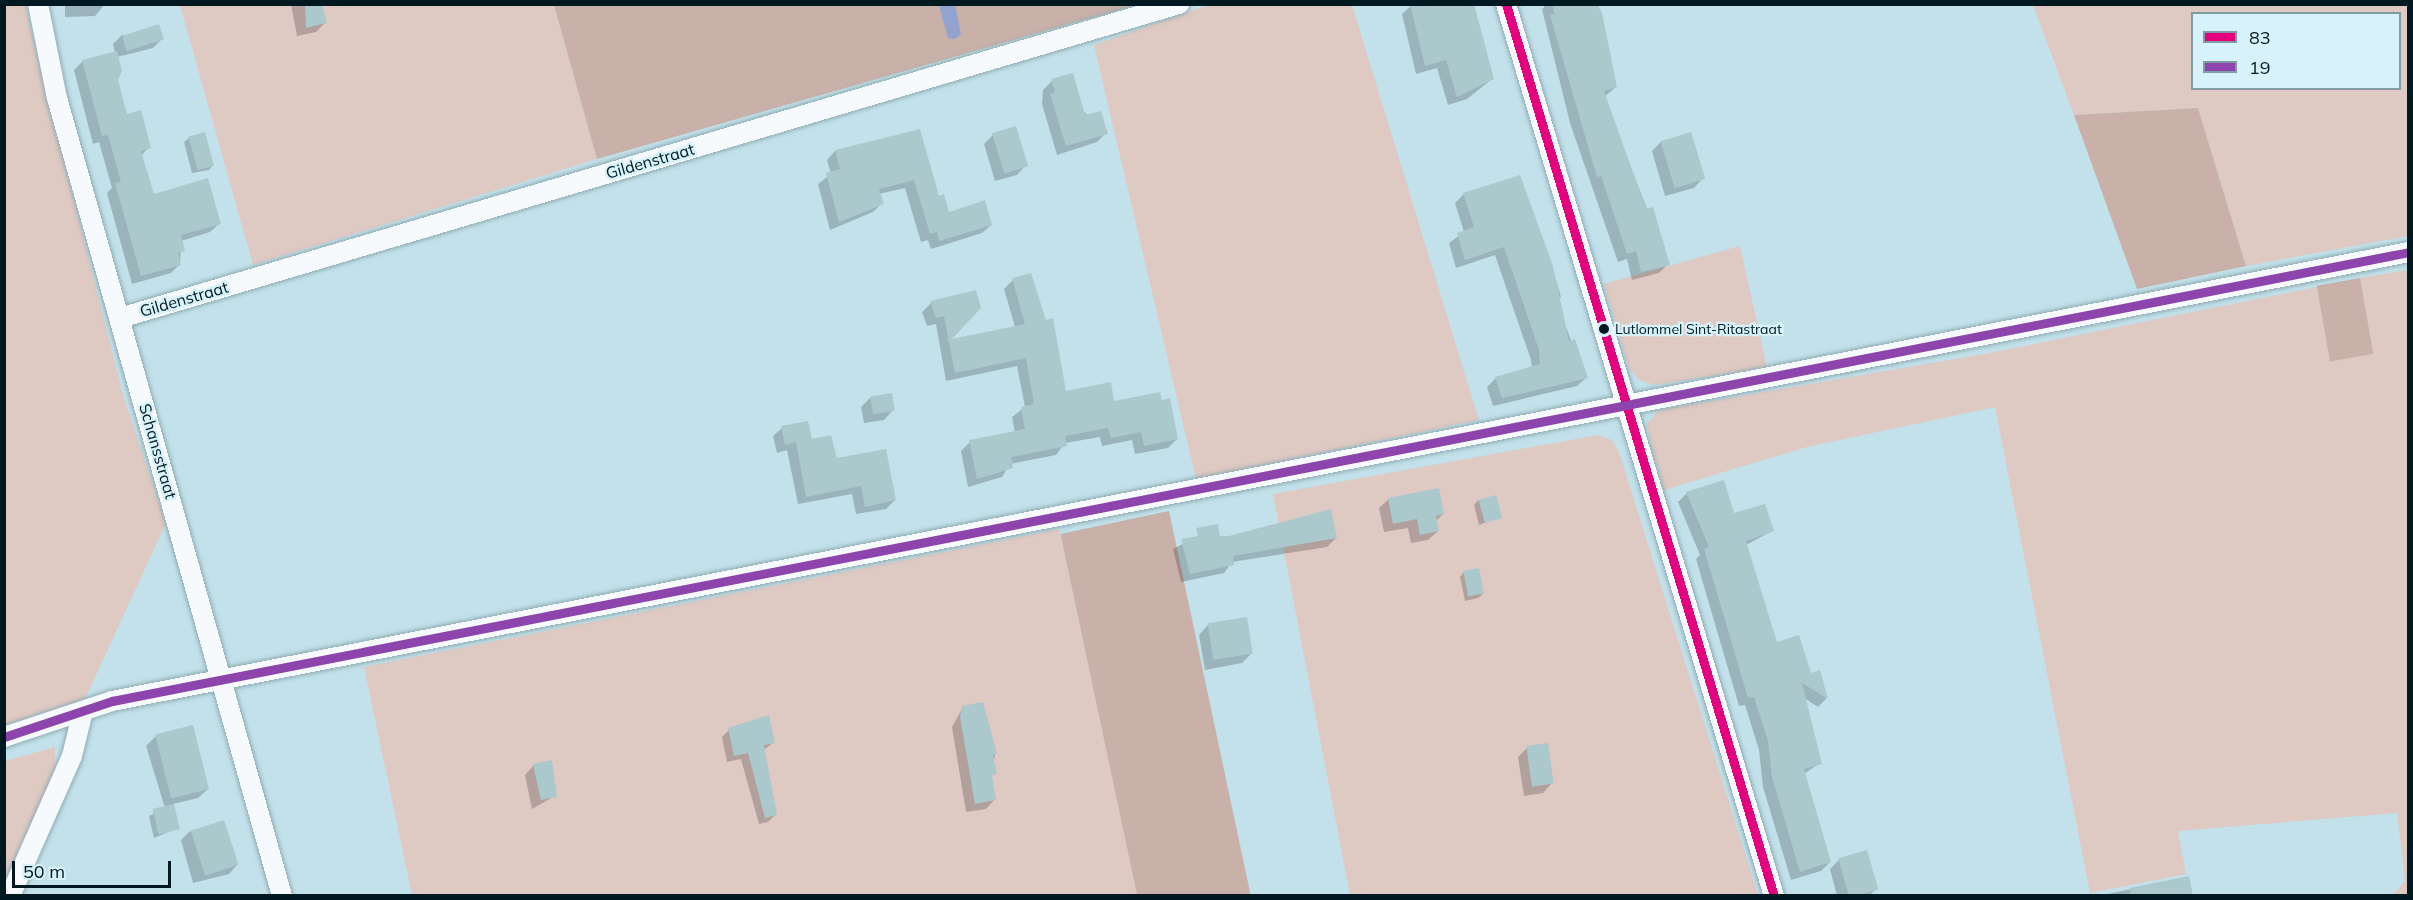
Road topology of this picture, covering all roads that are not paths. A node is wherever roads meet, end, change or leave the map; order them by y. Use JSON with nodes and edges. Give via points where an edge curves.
{"nodes":[{"id":1,"x":38,"y":4,"type":"edge"},
{"id":2,"x":1179,"y":4,"type":"edge"},
{"id":3,"x":1506,"y":4,"type":"edge"},
{"id":4,"x":2409,"y":252,"type":"edge"},
{"id":5,"x":120,"y":318,"type":"junction"},
{"id":6,"x":1628,"y":402,"type":"junction"},
{"id":7,"x":222,"y":680,"type":"junction"},
{"id":8,"x":83,"y":711,"type":"junction"},
{"id":9,"x":4,"y":737,"type":"edge"},
{"id":10,"x":10,"y":896,"type":"edge"},
{"id":11,"x":282,"y":896,"type":"edge"},
{"id":12,"x":1774,"y":896,"type":"edge"}],
"edges":[{"from":1,"to":5,"type":"street","name":"Schansstraat","via":[[57,98]]},
{"from":2,"to":5,"type":"street","name":"Gildenstraat"},
{"from":3,"to":6,"type":"street"},
{"from":4,"to":6,"type":"street"},
{"from":5,"to":7,"type":"street","name":"Schansstraat"},
{"from":6,"to":7,"type":"street"},
{"from":6,"to":12,"type":"street"},
{"from":7,"to":8,"type":"street"},
{"from":7,"to":11,"type":"street","name":"Schansstraat"},
{"from":8,"to":9,"type":"street"},
{"from":8,"to":10,"type":"street","via":[[72,756]]}]}
